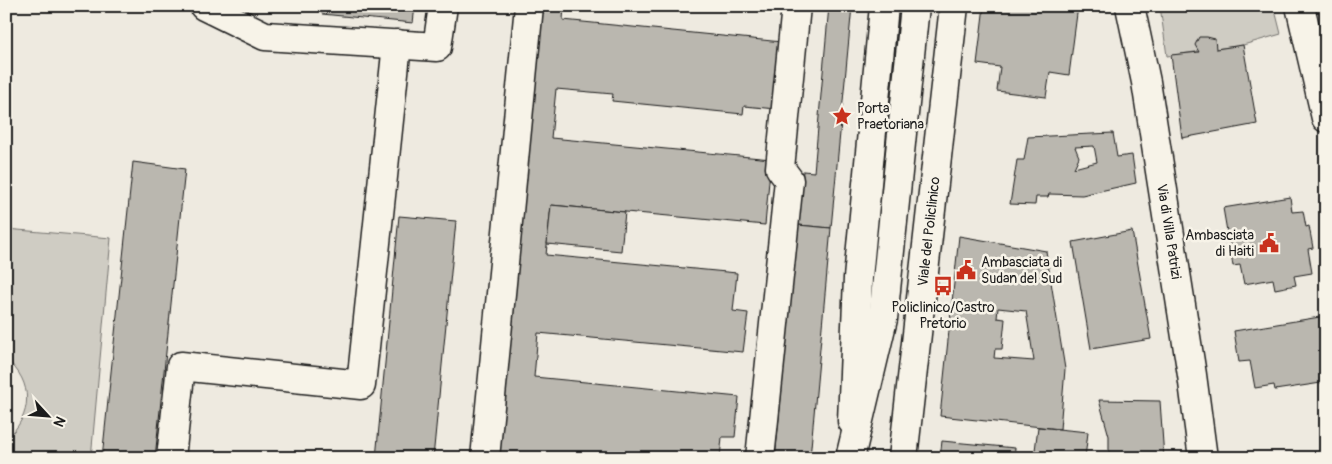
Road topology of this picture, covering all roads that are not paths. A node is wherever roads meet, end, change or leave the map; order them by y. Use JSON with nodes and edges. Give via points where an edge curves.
{"nodes":[{"id":1,"x":204,"y":6,"type":"edge"},
{"id":2,"x":443,"y":6,"type":"edge"},
{"id":3,"x":529,"y":6,"type":"edge"},
{"id":4,"x":796,"y":6,"type":"edge"},
{"id":5,"x":884,"y":6,"type":"edge"},
{"id":6,"x":915,"y":6,"type":"edge"},
{"id":7,"x":954,"y":6,"type":"edge"},
{"id":8,"x":1130,"y":6,"type":"edge"},
{"id":9,"x":1300,"y":6,"type":"edge"},
{"id":10,"x":397,"y":44,"type":"junction"},
{"id":11,"x":1326,"y":118,"type":"edge"},
{"id":12,"x":171,"y":458,"type":"edge"},
{"id":13,"x":485,"y":458,"type":"edge"},
{"id":14,"x":760,"y":458,"type":"edge"},
{"id":15,"x":850,"y":458,"type":"edge"},
{"id":16,"x":903,"y":458,"type":"edge"},
{"id":17,"x":1203,"y":458,"type":"edge"}],
"edges":[{"from":1,"to":10,"type":"main road","via":[[265,36]]},
{"from":2,"to":10,"type":"main road","via":[[438,47]]},
{"from":3,"to":13,"type":"main road"},
{"from":4,"to":14,"type":"main road","via":[[780,168],[789,180]]},
{"from":5,"to":15,"type":"main road","via":[[858,278]]},
{"from":6,"to":15,"type":"main road","via":[[883,319]]},
{"from":7,"to":16,"type":"main road","name":"Viale del Policlinico"},
{"from":8,"to":17,"type":"main road","name":"Via di Villa Patrizi","via":[[1146,82]]},
{"from":9,"to":11,"type":"main road"},
{"from":10,"to":12,"type":"main road","via":[[361,384],[180,366]]}]}
